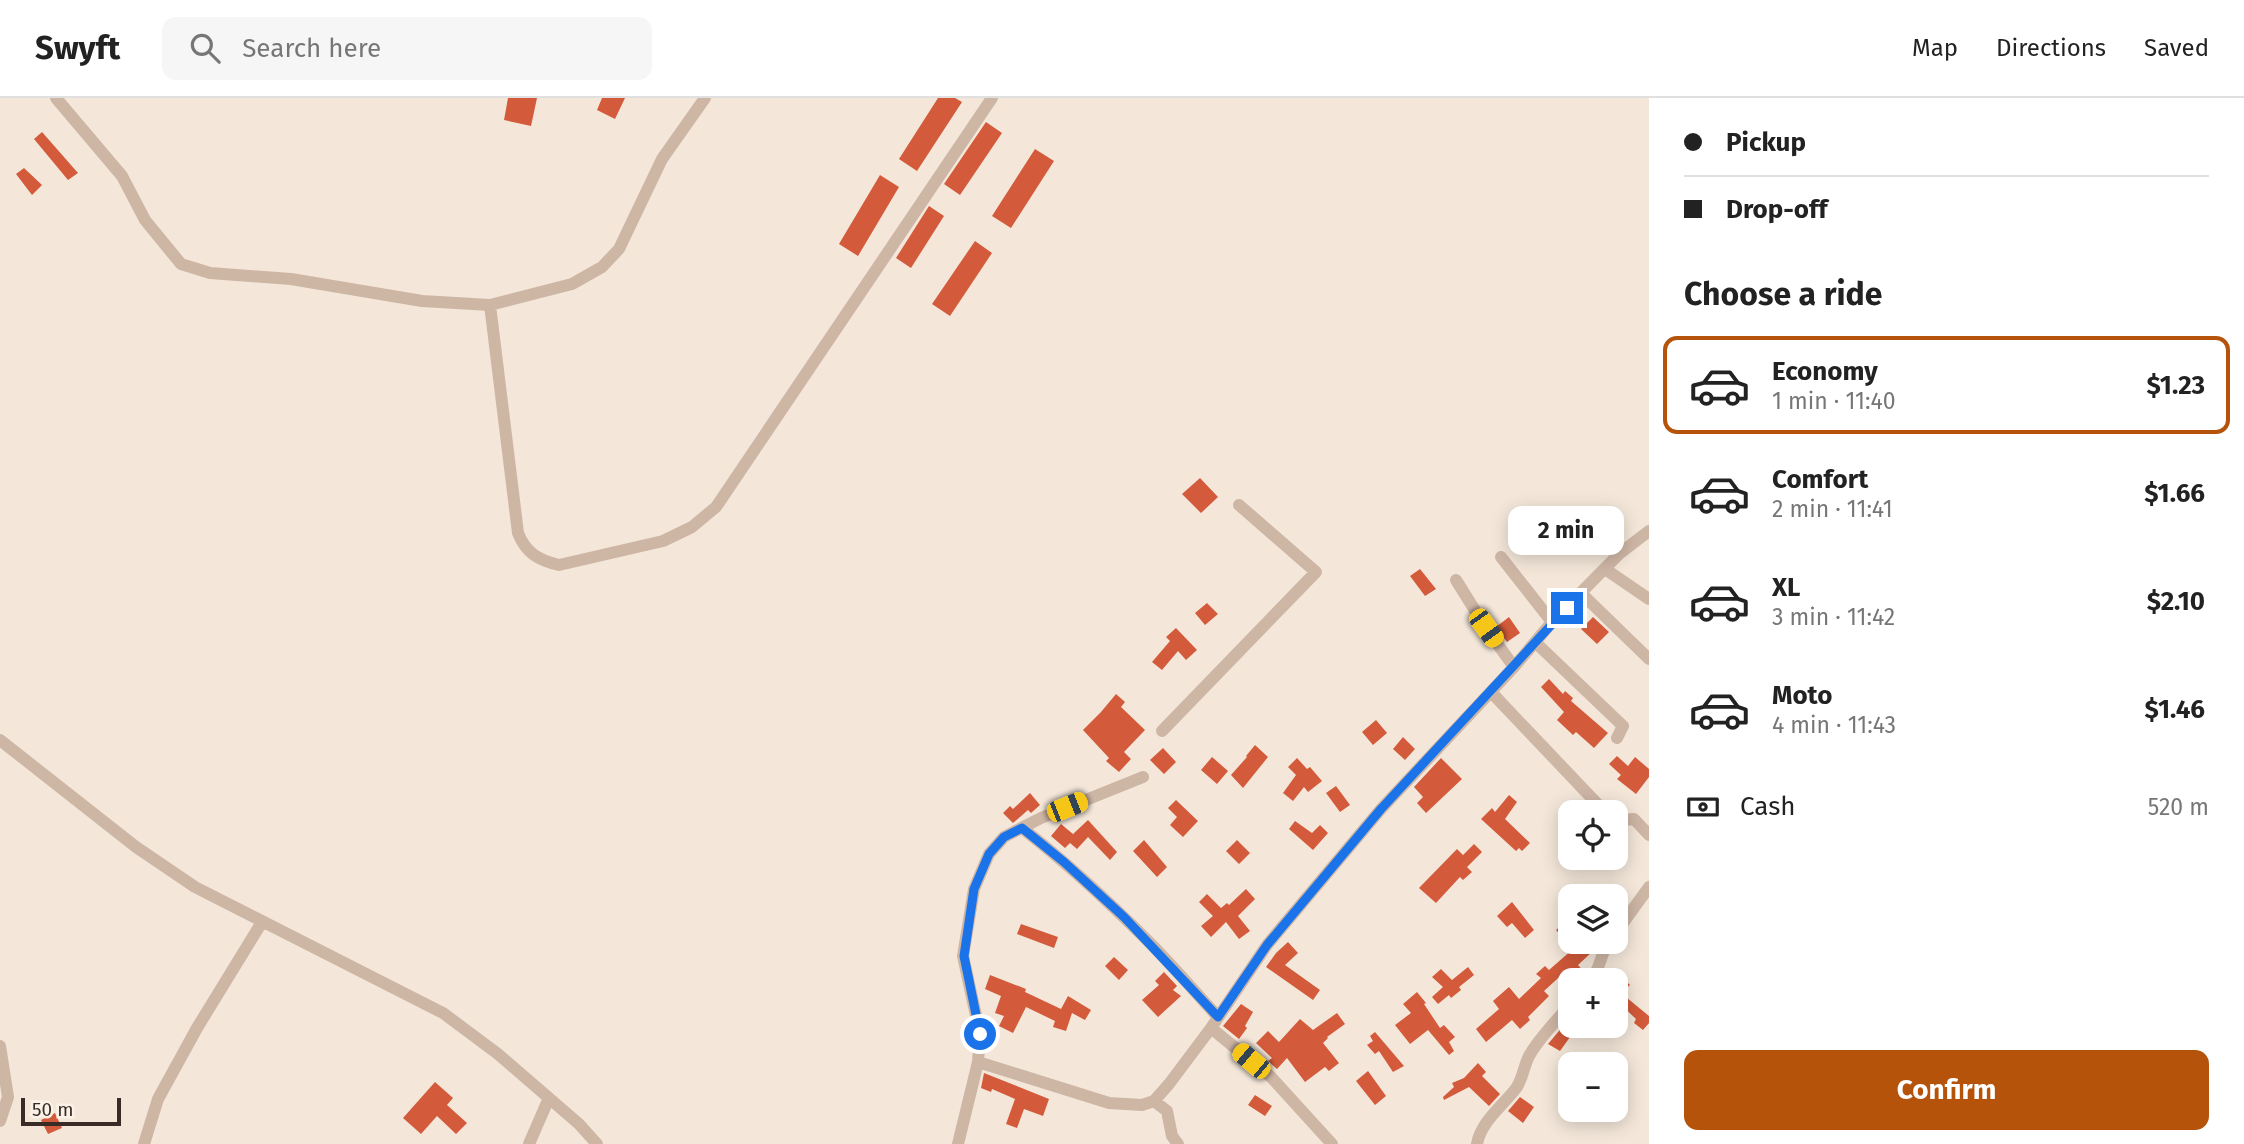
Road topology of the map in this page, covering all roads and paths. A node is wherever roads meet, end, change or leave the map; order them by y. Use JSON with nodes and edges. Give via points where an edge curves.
{"nodes":[{"id":1,"x":56,"y":98,"type":"edge"},
{"id":2,"x":705,"y":98,"type":"edge"},
{"id":3,"x":992,"y":98,"type":"edge"},
{"id":4,"x":490,"y":304,"type":"junction"},
{"id":5,"x":1239,"y":505,"type":"dead end"},
{"id":6,"x":1649,"y":531,"type":"edge"},
{"id":7,"x":1501,"y":557,"type":"dead end"},
{"id":8,"x":1605,"y":569,"type":"junction"},
{"id":9,"x":1456,"y":580,"type":"dead end"},
{"id":10,"x":1581,"y":593,"type":"junction"},
{"id":11,"x":1649,"y":599,"type":"edge"},
{"id":12,"x":1552,"y":622,"type":"junction"},
{"id":13,"x":1535,"y":642,"type":"junction"},
{"id":14,"x":1649,"y":659,"type":"edge"},
{"id":15,"x":1514,"y":667,"type":"junction"},
{"id":16,"x":1491,"y":692,"type":"junction"},
{"id":17,"x":1162,"y":730,"type":"dead end"},
{"id":18,"x":1617,"y":738,"type":"dead end"},
{"id":19,"x":0,"y":740,"type":"edge"},
{"id":20,"x":1143,"y":777,"type":"dead end"},
{"id":21,"x":1594,"y":800,"type":"edge"},
{"id":22,"x":1628,"y":820,"type":"edge"},
{"id":23,"x":1022,"y":828,"type":"junction"},
{"id":24,"x":1649,"y":835,"type":"edge"},
{"id":25,"x":1649,"y":887,"type":"edge"},
{"id":26,"x":1628,"y":916,"type":"edge"},
{"id":27,"x":262,"y":922,"type":"junction"},
{"id":28,"x":1558,"y":1020,"type":"edge"},
{"id":29,"x":1215,"y":1022,"type":"junction"},
{"id":30,"x":0,"y":1046,"type":"edge"},
{"id":31,"x":978,"y":1062,"type":"junction"},
{"id":32,"x":549,"y":1098,"type":"junction"},
{"id":33,"x":1154,"y":1101,"type":"junction"},
{"id":34,"x":0,"y":1121,"type":"edge"},
{"id":35,"x":144,"y":1144,"type":"edge"},
{"id":36,"x":529,"y":1144,"type":"edge"},
{"id":37,"x":597,"y":1144,"type":"edge"},
{"id":38,"x":958,"y":1144,"type":"edge"},
{"id":39,"x":1178,"y":1144,"type":"edge"},
{"id":40,"x":1332,"y":1144,"type":"edge"},
{"id":41,"x":1477,"y":1144,"type":"edge"}],
"edges":[{"from":1,"to":4,"type":"street","via":[[122,176],[145,220],[181,264],[210,273],[291,279],[422,301]]},
{"from":2,"to":4,"type":"street","via":[[662,159],[619,249],[602,267],[572,284]]},
{"from":3,"to":4,"type":"street","via":[[716,507],[692,527],[663,541],[559,565],[542,561],[524,548],[518,533]]},
{"from":5,"to":17,"type":"street","via":[[1316,572]]},
{"from":6,"to":8,"type":"street"},
{"from":7,"to":12,"type":"street"},
{"from":8,"to":10,"type":"street"},
{"from":8,"to":11,"type":"street"},
{"from":9,"to":15,"type":"street"},
{"from":10,"to":12,"type":"street"},
{"from":10,"to":14,"type":"street"},
{"from":12,"to":13,"type":"street"},
{"from":13,"to":15,"type":"street"},
{"from":13,"to":18,"type":"street","via":[[1623,726]]},
{"from":15,"to":16,"type":"street"},
{"from":16,"to":21,"type":"street"},
{"from":16,"to":29,"type":"street","via":[[1381,809],[1267,945]]},
{"from":19,"to":27,"type":"street","via":[[146,854],[195,887]]},
{"from":20,"to":23,"type":"street"},
{"from":22,"to":24,"type":"street"},
{"from":23,"to":29,"type":"street","via":[[1133,926]]},
{"from":23,"to":31,"type":"street","via":[[1004,837],[989,854],[974,889],[964,956],[980,1034]]},
{"from":25,"to":26,"type":"street"},
{"from":27,"to":32,"type":"street","via":[[443,1013]]},
{"from":27,"to":35,"type":"street","via":[[158,1099]]},
{"from":28,"to":41,"type":"street","via":[[1529,1057],[1517,1087],[1478,1134]]},
{"from":29,"to":33,"type":"street"},
{"from":29,"to":40,"type":"street"},
{"from":30,"to":34,"type":"street","via":[[8,1097]]},
{"from":31,"to":33,"type":"street","via":[[1109,1103]]},
{"from":31,"to":38,"type":"street"},
{"from":32,"to":36,"type":"street"},
{"from":32,"to":37,"type":"street"},
{"from":33,"to":39,"type":"street","via":[[1167,1111]]}]}
